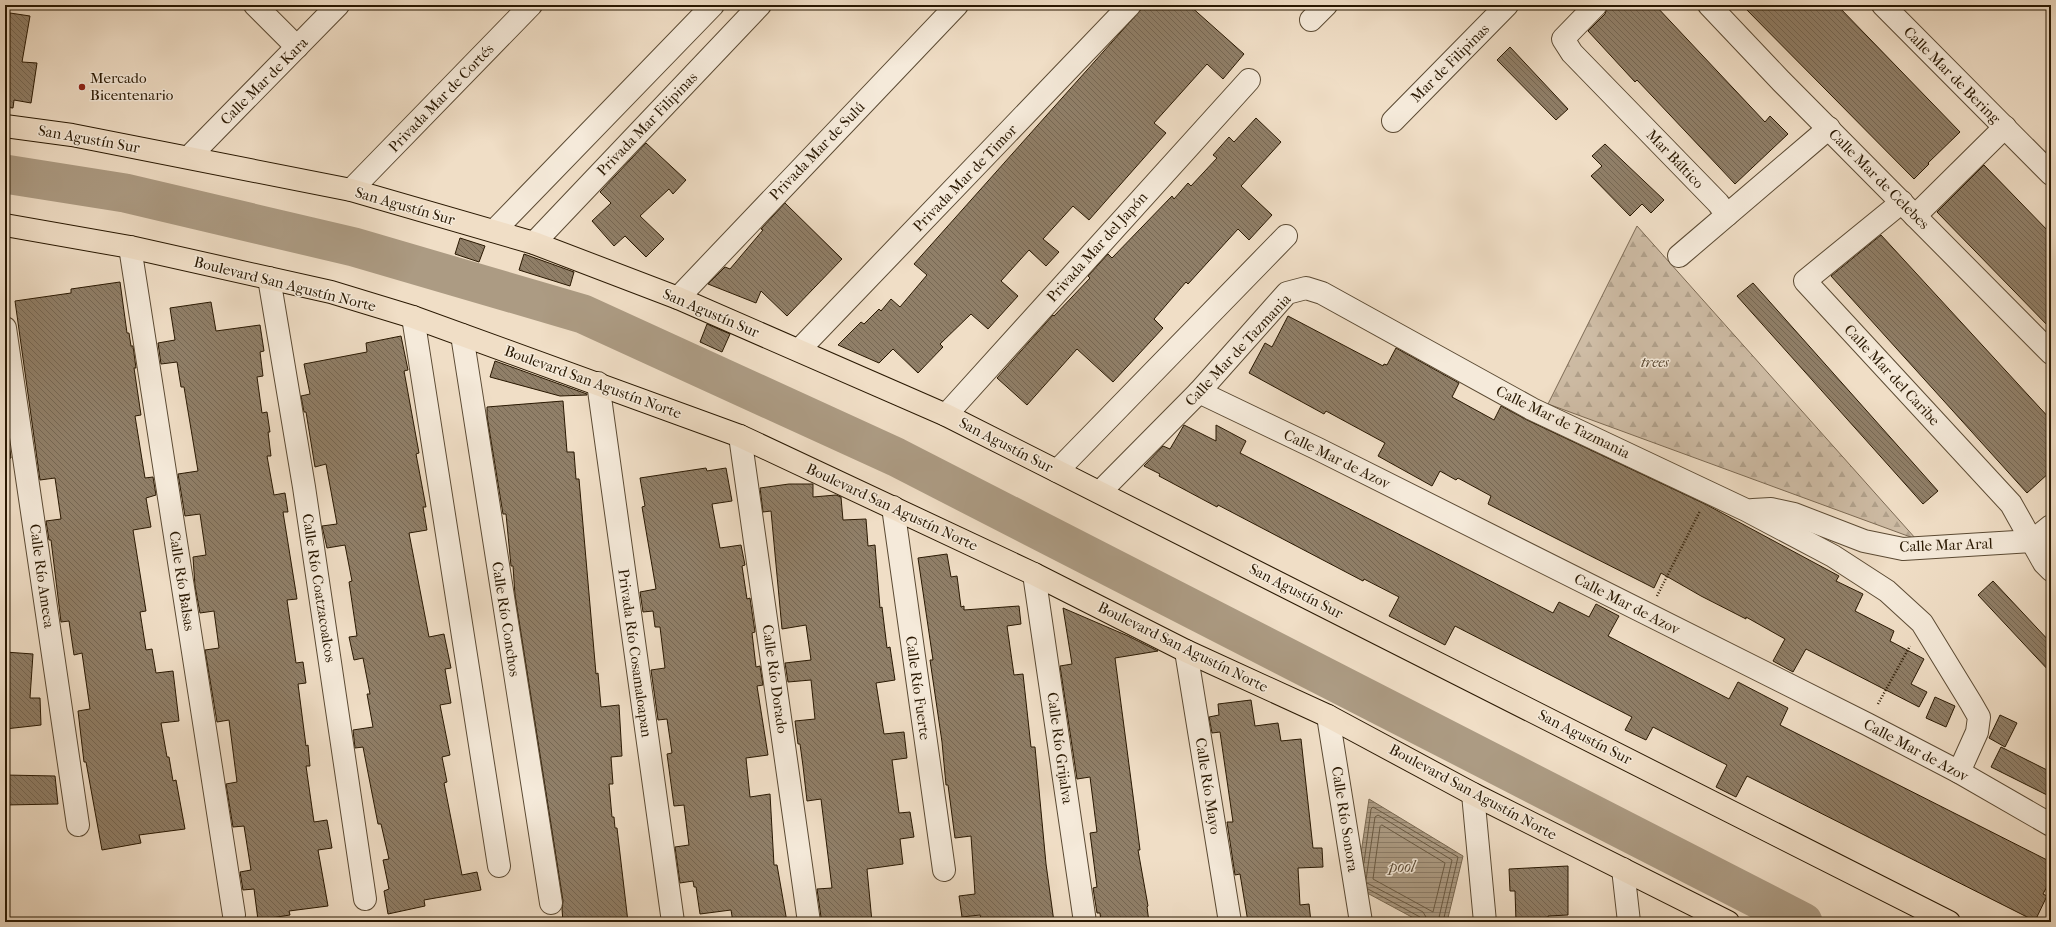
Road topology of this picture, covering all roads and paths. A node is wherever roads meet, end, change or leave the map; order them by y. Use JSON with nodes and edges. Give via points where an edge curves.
{"nodes":[{"id":1,"x":255,"y":5,"type":"edge"},
{"id":2,"x":338,"y":5,"type":"edge"},
{"id":3,"x":531,"y":5,"type":"edge"},
{"id":4,"x":713,"y":5,"type":"edge"},
{"id":5,"x":760,"y":5,"type":"edge"},
{"id":6,"x":957,"y":5,"type":"edge"},
{"id":7,"x":1130,"y":5,"type":"edge"},
{"id":8,"x":1326,"y":5,"type":"edge"},
{"id":9,"x":1507,"y":5,"type":"edge"},
{"id":10,"x":1596,"y":5,"type":"edge"},
{"id":11,"x":1709,"y":5,"type":"edge"},
{"id":12,"x":1883,"y":5,"type":"edge"},
{"id":13,"x":1311,"y":20,"type":"dead end"},
{"id":14,"x":297,"y":47,"type":"junction"},
{"id":15,"x":1249,"y":80,"type":"dead end"},
{"id":16,"x":1393,"y":121,"type":"dead end"},
{"id":17,"x":5,"y":126,"type":"edge"},
{"id":18,"x":2005,"y":127,"type":"junction"},
{"id":19,"x":1829,"y":128,"type":"junction"},
{"id":20,"x":189,"y":157,"type":"junction"},
{"id":21,"x":2051,"y":174,"type":"edge"},
{"id":22,"x":351,"y":190,"type":"junction"},
{"id":23,"x":1909,"y":209,"type":"junction"},
{"id":24,"x":1726,"y":215,"type":"junction"},
{"id":25,"x":5,"y":225,"type":"edge"},
{"id":26,"x":494,"y":231,"type":"junction"},
{"id":27,"x":1286,"y":236,"type":"dead end"},
{"id":28,"x":534,"y":243,"type":"junction"},
{"id":29,"x":130,"y":247,"type":"junction"},
{"id":30,"x":1679,"y":256,"type":"dead end"},
{"id":31,"x":270,"y":278,"type":"junction"},
{"id":32,"x":678,"y":298,"type":"junction"},
{"id":33,"x":413,"y":317,"type":"junction"},
{"id":34,"x":5,"y":328,"type":"edge"},
{"id":35,"x":462,"y":335,"type":"junction"},
{"id":36,"x":799,"y":350,"type":"junction"},
{"id":37,"x":2051,"y":352,"type":"edge"},
{"id":38,"x":598,"y":383,"type":"junction"},
{"id":39,"x":1198,"y":392,"type":"junction"},
{"id":40,"x":946,"y":415,"type":"junction"},
{"id":41,"x":740,"y":436,"type":"junction"},
{"id":42,"x":1057,"y":471,"type":"junction"},
{"id":43,"x":1100,"y":492,"type":"junction"},
{"id":44,"x":1709,"y":492,"type":"junction"},
{"id":45,"x":893,"y":507,"type":"junction"},
{"id":46,"x":1746,"y":510,"type":"junction"},
{"id":47,"x":2051,"y":526,"type":"edge"},
{"id":48,"x":2032,"y":541,"type":"junction"},
{"id":49,"x":2051,"y":570,"type":"edge"},
{"id":50,"x":1034,"y":574,"type":"junction"},
{"id":51,"x":1647,"y":614,"type":"junction"},
{"id":52,"x":1922,"y":623,"type":"junction"},
{"id":53,"x":1186,"y":651,"type":"junction"},
{"id":54,"x":1328,"y":716,"type":"junction"},
{"id":55,"x":1867,"y":724,"type":"junction"},
{"id":56,"x":1959,"y":772,"type":"junction"},
{"id":57,"x":1472,"y":794,"type":"junction"},
{"id":58,"x":78,"y":825,"type":"dead end"},
{"id":59,"x":2051,"y":825,"type":"edge"},
{"id":60,"x":499,"y":866,"type":"dead end"},
{"id":61,"x":1623,"y":869,"type":"junction"},
{"id":62,"x":944,"y":870,"type":"dead end"},
{"id":63,"x":365,"y":898,"type":"dead end"},
{"id":64,"x":551,"y":903,"type":"dead end"},
{"id":65,"x":234,"y":915,"type":"dead end"},
{"id":66,"x":673,"y":922,"type":"edge"},
{"id":67,"x":809,"y":922,"type":"edge"},
{"id":68,"x":1085,"y":922,"type":"edge"},
{"id":69,"x":1230,"y":922,"type":"edge"},
{"id":70,"x":1361,"y":922,"type":"edge"},
{"id":71,"x":1485,"y":922,"type":"edge"},
{"id":72,"x":1629,"y":922,"type":"edge"},
{"id":73,"x":1728,"y":922,"type":"edge"},
{"id":74,"x":1950,"y":922,"type":"edge"}],
"edges":[{"from":1,"to":14,"type":"street"},
{"from":2,"to":14,"type":"street","name":"Calle Mar de Kara"},
{"from":3,"to":22,"type":"street","name":"Privada Mar de Cortés"},
{"from":4,"to":26,"type":"street"},
{"from":5,"to":28,"type":"street","name":"Privada Mar Filipinas"},
{"from":6,"to":32,"type":"street","name":"Privada Mar de Sulú"},
{"from":7,"to":36,"type":"street","name":"Privada Mar de Timor"},
{"from":8,"to":13,"type":"street"},
{"from":9,"to":16,"type":"street","name":"Mar de Filipinas"},
{"from":10,"to":24,"type":"street","name":"Mar Báltico","via":[[1563,39],[1572,53],[1718,203]]},
{"from":11,"to":19,"type":"street","name":"Calle Mar de Celebes"},
{"from":12,"to":18,"type":"street","name":"Calle Mar de Bering"},
{"from":14,"to":20,"type":"street","name":"Calle Mar de Kara"},
{"from":15,"to":40,"type":"street","name":"Privada Mar del Japón"},
{"from":17,"to":20,"type":"main road","name":"San Agustín Sur","via":[[72,135]]},
{"from":18,"to":21,"type":"street","name":"Calle Mar de Bering"},
{"from":18,"to":23,"type":"street"},
{"from":19,"to":23,"type":"street","name":"Calle Mar de Celebes"},
{"from":19,"to":24,"type":"street"},
{"from":20,"to":22,"type":"main road","name":"San Agustín Sur"},
{"from":22,"to":26,"type":"main road","name":"San Agustín Sur"},
{"from":23,"to":37,"type":"street","name":"Calle Mar de Celebes"},
{"from":23,"to":48,"type":"street","name":"Calle Mar del Caribe","via":[[1805,281],[2011,504]]},
{"from":24,"to":30,"type":"street"},
{"from":25,"to":29,"type":"main road","name":"Boulevard San Agustín Norte"},
{"from":26,"to":28,"type":"main road","name":"San Agustín Sur"},
{"from":27,"to":42,"type":"street"},
{"from":28,"to":32,"type":"main road","name":"San Agustín Sur"},
{"from":29,"to":31,"type":"main road","name":"Boulevard San Agustín Norte"},
{"from":29,"to":65,"type":"street","name":"Calle Río Balsas"},
{"from":31,"to":33,"type":"main road","name":"Boulevard San Agustín Norte","via":[[331,292]]},
{"from":31,"to":63,"type":"street","name":"Calle Río Coatzacoalcos"},
{"from":32,"to":36,"type":"main road","name":"San Agustín Sur"},
{"from":33,"to":35,"type":"main road","name":"Boulevard San Agustín Norte"},
{"from":33,"to":60,"type":"street"},
{"from":34,"to":58,"type":"street","name":"Calle Río Ameca"},
{"from":35,"to":38,"type":"main road","name":"Boulevard San Agustín Norte"},
{"from":35,"to":64,"type":"street","name":"Calle Río Conchos"},
{"from":36,"to":40,"type":"main road","name":"San Agustín Sur"},
{"from":38,"to":41,"type":"main road","name":"Boulevard San Agustín Norte"},
{"from":38,"to":66,"type":"street","name":"Privada Río Cosamaloapan"},
{"from":39,"to":43,"type":"street","name":"Calle Mar de Tazmania"},
{"from":39,"to":44,"type":"street","name":"Calle Mar de Tazmania","via":[[1287,293],[1306,288],[1322,293],[1532,409]]},
{"from":39,"to":51,"type":"street","name":"Calle Mar de Azov","via":[[1318,449]]},
{"from":40,"to":42,"type":"main road","name":"San Agustín Sur"},
{"from":41,"to":45,"type":"main road","name":"Boulevard San Agustín Norte"},
{"from":41,"to":67,"type":"street","name":"Calle Río Dorado"},
{"from":42,"to":43,"type":"main road","name":"San Agustín Sur"},
{"from":43,"to":74,"type":"main road","name":"San Agustín Sur"},
{"from":44,"to":46,"type":"street","name":"Calle Mar de Tazmania"},
{"from":44,"to":51,"type":"path"},
{"from":45,"to":50,"type":"main road","name":"Boulevard San Agustín Norte"},
{"from":45,"to":62,"type":"street","name":"Calle Río Fuerte"},
{"from":46,"to":48,"type":"street","name":"Calle Mar Aral","via":[[1771,509],[1794,514],[1864,541],[1903,549]]},
{"from":46,"to":52,"type":"street","name":"Calle Mar de Tazmania","via":[[1833,556],[1887,591]]},
{"from":47,"to":48,"type":"street"},
{"from":48,"to":49,"type":"street","name":"Calle Mar del Caribe","via":[[2044,563]]},
{"from":50,"to":53,"type":"main road","name":"Boulevard San Agustín Norte"},
{"from":50,"to":68,"type":"street","name":"Calle Río Grijalva"},
{"from":51,"to":55,"type":"street","name":"Calle Mar de Azov"},
{"from":52,"to":55,"type":"path"},
{"from":52,"to":56,"type":"street","name":"Calle Mar de Tazmania","via":[[1972,703],[1978,718],[1977,732]]},
{"from":53,"to":54,"type":"main road","name":"Boulevard San Agustín Norte"},
{"from":53,"to":69,"type":"street","name":"Calle Río Mayo"},
{"from":54,"to":57,"type":"main road","name":"Boulevard San Agustín Norte"},
{"from":54,"to":70,"type":"street","name":"Calle Río Sonora"},
{"from":55,"to":56,"type":"street","name":"Calle Mar de Azov"},
{"from":56,"to":59,"type":"street","name":"Calle Mar de Azov"},
{"from":57,"to":61,"type":"main road","name":"Boulevard San Agustín Norte"},
{"from":57,"to":71,"type":"street"},
{"from":61,"to":72,"type":"street"},
{"from":61,"to":73,"type":"main road","name":"Boulevard San Agustín Norte"}]}
